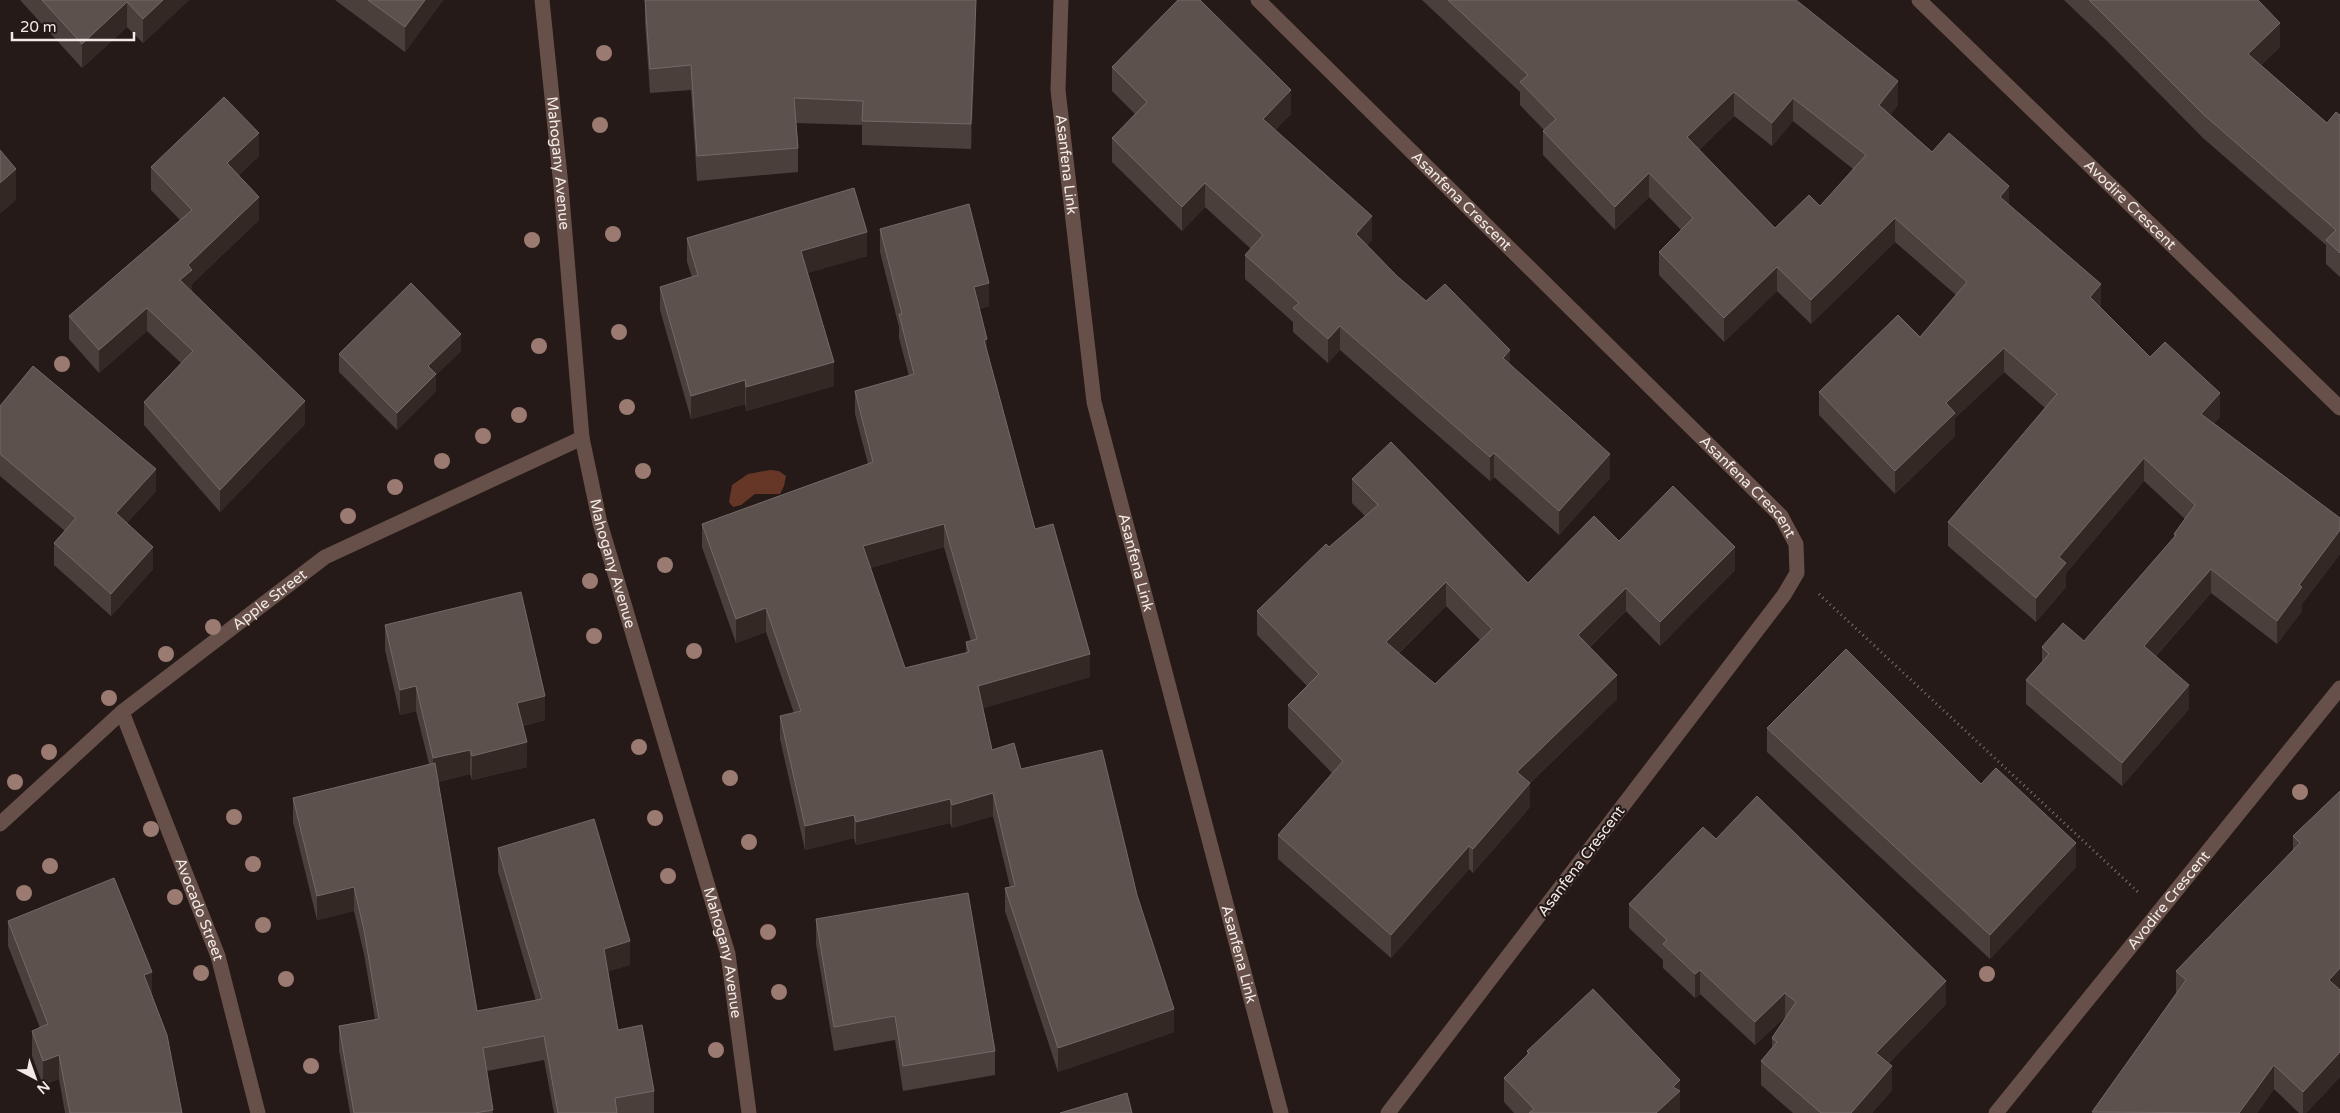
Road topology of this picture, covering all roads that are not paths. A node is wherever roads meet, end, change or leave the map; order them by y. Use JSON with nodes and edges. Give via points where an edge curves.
{"nodes":[{"id":1,"x":542,"y":0,"type":"edge"},
{"id":2,"x":1061,"y":0,"type":"edge"},
{"id":3,"x":1258,"y":0,"type":"edge"},
{"id":4,"x":1919,"y":0,"type":"edge"},
{"id":5,"x":2340,"y":408,"type":"edge"},
{"id":6,"x":582,"y":438,"type":"junction"},
{"id":7,"x":2340,"y":688,"type":"edge"},
{"id":8,"x":122,"y":712,"type":"junction"},
{"id":9,"x":0,"y":824,"type":"edge"},
{"id":10,"x":258,"y":1113,"type":"edge"},
{"id":11,"x":749,"y":1113,"type":"edge"},
{"id":12,"x":1281,"y":1113,"type":"edge"},
{"id":13,"x":1388,"y":1113,"type":"edge"},
{"id":14,"x":1996,"y":1113,"type":"edge"}],
"edges":[{"from":1,"to":6,"type":"street","name":"Mahogany Avenue"},
{"from":2,"to":12,"type":"street","name":"Asanfena Link","via":[[1058,90],[1094,402]]},
{"from":3,"to":13,"type":"street","name":"Asanfena Crescent","via":[[1781,516],[1796,544],[1797,573],[1784,594]]},
{"from":4,"to":5,"type":"street","name":"Avodire Crescent"},
{"from":6,"to":8,"type":"street","name":"Apple Street","via":[[325,557]]},
{"from":6,"to":11,"type":"street","name":"Mahogany Avenue","via":[[600,523],[728,954]]},
{"from":7,"to":14,"type":"street","name":"Avodire Crescent"},
{"from":8,"to":9,"type":"street","name":"Apple Street"},
{"from":8,"to":10,"type":"street","name":"Avocado Street","via":[[218,956]]}]}
